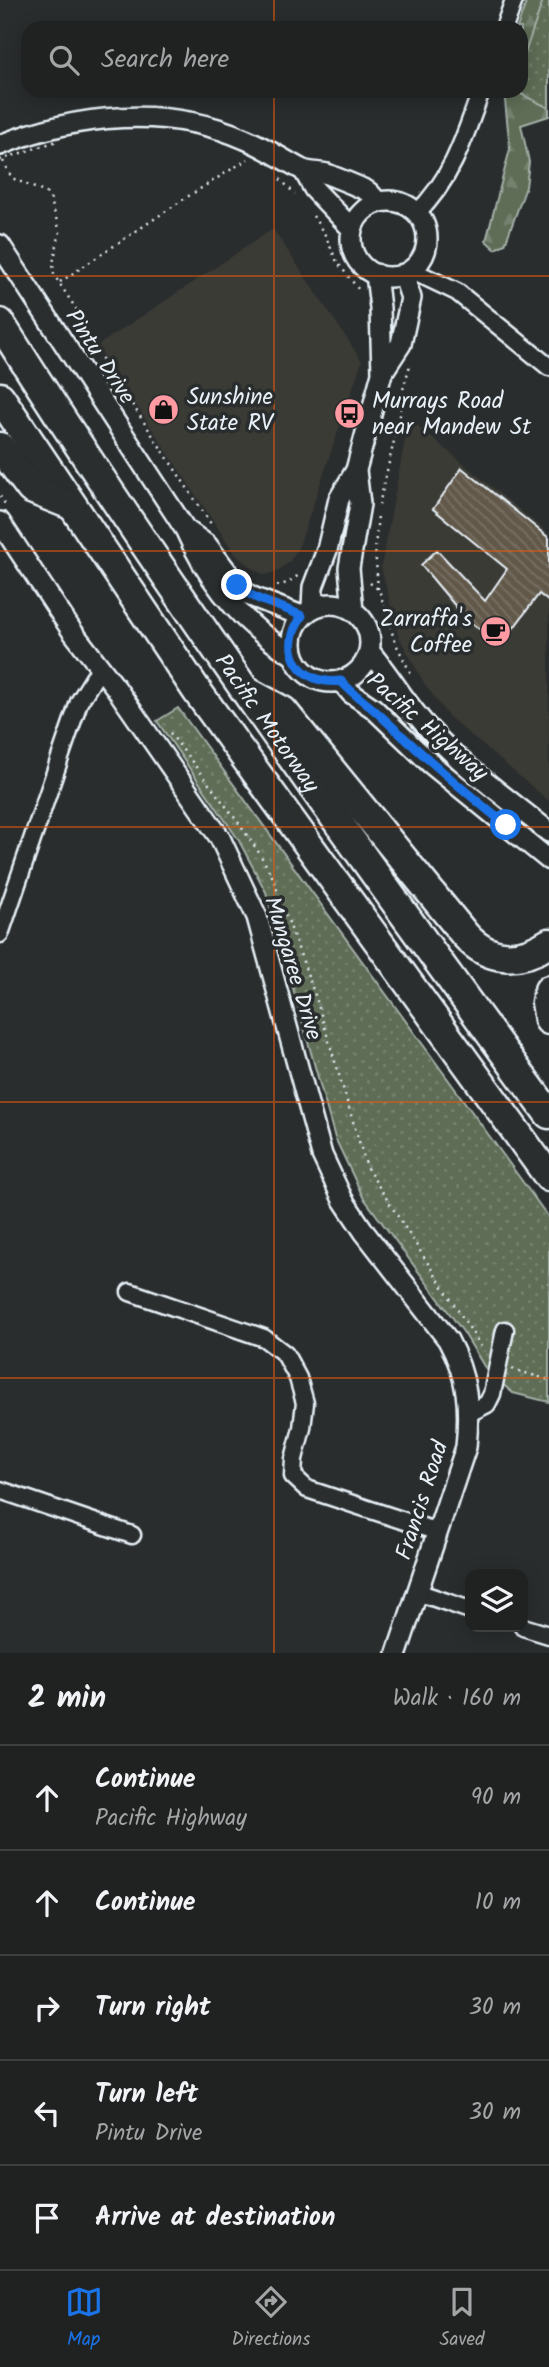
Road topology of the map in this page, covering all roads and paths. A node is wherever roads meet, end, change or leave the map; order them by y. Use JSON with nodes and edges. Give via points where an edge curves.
{"nodes":[{"id":1,"x":514,"y":0,"type":"edge"},
{"id":2,"x":506,"y":21,"type":"edge"},
{"id":3,"x":478,"y":98,"type":"edge"},
{"id":4,"x":59,"y":136,"type":"junction"},
{"id":5,"x":0,"y":145,"type":"edge"},
{"id":6,"x":240,"y":153,"type":"dead end"},
{"id":7,"x":0,"y":158,"type":"edge"},
{"id":8,"x":304,"y":171,"type":"junction"},
{"id":9,"x":275,"y":175,"type":"dead end"},
{"id":10,"x":299,"y":199,"type":"dead end"},
{"id":11,"x":377,"y":202,"type":"junction"},
{"id":12,"x":417,"y":213,"type":"junction"},
{"id":13,"x":313,"y":216,"type":"dead end"},
{"id":14,"x":352,"y":229,"type":"junction"},
{"id":15,"x":0,"y":245,"type":"edge"},
{"id":16,"x":407,"y":272,"type":"junction"},
{"id":17,"x":376,"y":274,"type":"junction"},
{"id":18,"x":59,"y":283,"type":"junction"},
{"id":19,"x":362,"y":300,"type":"dead end"},
{"id":20,"x":0,"y":323,"type":"edge"},
{"id":21,"x":411,"y":362,"type":"dead end"},
{"id":22,"x":549,"y":367,"type":"edge"},
{"id":23,"x":382,"y":373,"type":"junction"},
{"id":24,"x":0,"y":397,"type":"edge"},
{"id":25,"x":0,"y":447,"type":"edge"},
{"id":26,"x":356,"y":470,"type":"junction"},
{"id":27,"x":71,"y":505,"type":"junction"},
{"id":28,"x":0,"y":522,"type":"edge"},
{"id":29,"x":185,"y":529,"type":"junction"},
{"id":30,"x":215,"y":530,"type":"dead end"},
{"id":31,"x":303,"y":573,"type":"dead end"},
{"id":32,"x":364,"y":580,"type":"dead end"},
{"id":33,"x":269,"y":586,"type":"dead end"},
{"id":34,"x":378,"y":589,"type":"junction"},
{"id":35,"x":353,"y":611,"type":"junction"},
{"id":36,"x":307,"y":612,"type":"junction"},
{"id":37,"x":369,"y":651,"type":"junction"},
{"id":38,"x":293,"y":655,"type":"junction"},
{"id":39,"x":100,"y":668,"type":"junction"},
{"id":40,"x":411,"y":674,"type":"dead end"},
{"id":41,"x":341,"y":681,"type":"junction"},
{"id":42,"x":243,"y":689,"type":"junction"},
{"id":43,"x":549,"y":832,"type":"edge"},
{"id":44,"x":549,"y":860,"type":"edge"},
{"id":45,"x":0,"y":934,"type":"edge"},
{"id":46,"x":549,"y":943,"type":"edge"},
{"id":47,"x":549,"y":990,"type":"edge"},
{"id":48,"x":549,"y":1020,"type":"edge"},
{"id":49,"x":549,"y":1114,"type":"edge"},
{"id":50,"x":549,"y":1177,"type":"edge"},
{"id":51,"x":130,"y":1292,"type":"dead end"},
{"id":52,"x":505,"y":1330,"type":"dead end"},
{"id":53,"x":469,"y":1413,"type":"junction"},
{"id":54,"x":1,"y":1494,"type":"edge"},
{"id":55,"x":438,"y":1532,"type":"junction"},
{"id":56,"x":132,"y":1535,"type":"dead end"},
{"id":57,"x":417,"y":1592,"type":"junction"},
{"id":58,"x":465,"y":1607,"type":"edge"},
{"id":59,"x":528,"y":1628,"type":"edge"},
{"id":60,"x":549,"y":1635,"type":"edge"},
{"id":61,"x":397,"y":1653,"type":"edge"}],
"edges":[{"from":1,"to":2,"type":"street"},
{"from":3,"to":12,"type":"street","via":[[455,163]]},
{"from":4,"to":5,"type":"street"},
{"from":4,"to":7,"type":"path","bridge":true},
{"from":4,"to":8,"type":"street","via":[[87,120],[177,121],[226,131]]},
{"from":6,"to":18,"type":"path","via":[[251,158]]},
{"from":7,"to":18,"type":"path","via":[[12,178],[50,197],[60,232],[53,269]]},
{"from":8,"to":11,"type":"street","via":[[327,174],[367,190]]},
{"from":8,"to":14,"type":"street","via":[[314,189]]},
{"from":9,"to":10,"type":"path"},
{"from":11,"to":12,"type":"street","via":[[399,202]]},
{"from":11,"to":14,"type":"street","via":[[366,208]]},
{"from":12,"to":16,"type":"street","via":[[424,224],[426,249]]},
{"from":13,"to":19,"type":"path"},
{"from":14,"to":17,"type":"street","via":[[358,261]]},
{"from":15,"to":29,"type":"street","name":"Pintu Drive"},
{"from":16,"to":17,"type":"street"},
{"from":16,"to":22,"type":"street","via":[[457,292]]},
{"from":16,"to":23,"type":"street","via":[[408,319],[401,344]]},
{"from":17,"to":23,"type":"street"},
{"from":18,"to":30,"type":"path","via":[[97,351]]},
{"from":20,"to":42,"type":"highway","name":"Pacific Motorway"},
{"from":21,"to":34,"type":"path","via":[[379,510],[375,548]]},
{"from":23,"to":26,"type":"street"},
{"from":24,"to":27,"type":"highway","name":"Pacific Motorway"},
{"from":25,"to":27,"type":"highway","via":[[31,489]]},
{"from":26,"to":35,"type":"street","via":[[360,504],[349,568]]},
{"from":26,"to":36,"type":"street","via":[[339,499]]},
{"from":27,"to":50,"type":"highway","name":"Pacific Motorway","via":[[197,691]]},
{"from":28,"to":39,"type":"street","name":"Mungaree Drive"},
{"from":29,"to":36,"type":"street","name":"Pintu Drive","via":[[207,545],[250,596]]},
{"from":29,"to":38,"type":"street","name":"Pintu Drive","via":[[195,553],[226,599],[268,641]]},
{"from":31,"to":33,"type":"path","via":[[287,583]]},
{"from":32,"to":34,"type":"path"},
{"from":34,"to":40,"type":"path"},
{"from":35,"to":36,"type":"street","via":[[333,603]]},
{"from":35,"to":37,"type":"street","via":[[368,628]]},
{"from":36,"to":38,"type":"street","via":[[292,634]]},
{"from":37,"to":41,"type":"street","via":[[360,670]]},
{"from":37,"to":43,"type":"street","name":"Pacific Highway","via":[[437,738]]},
{"from":38,"to":41,"type":"street","via":[[317,680]]},
{"from":39,"to":45,"type":"street","via":[[79,702]]},
{"from":39,"to":53,"type":"street","name":"Mungaree Drive","via":[[225,848],[257,917],[322,1155],[365,1233],[448,1340],[459,1360]]},
{"from":41,"to":44,"type":"street","name":"Pacific Highway","via":[[432,764]]},
{"from":42,"to":46,"type":"highway","via":[[283,711],[477,948],[513,957]]},
{"from":42,"to":49,"type":"highway","name":"Pacific Motorway"},
{"from":47,"to":48,"type":"highway"},
{"from":51,"to":55,"type":"street","via":[[264,1338],[285,1354],[304,1403],[293,1476],[307,1489]]},
{"from":52,"to":53,"type":"street","via":[[492,1394],[487,1404]]},
{"from":53,"to":55,"type":"street","name":"Francis Road","via":[[466,1447]]},
{"from":54,"to":56,"type":"street"},
{"from":55,"to":57,"type":"street","name":"Francis Road"},
{"from":57,"to":58,"type":"street"},
{"from":57,"to":61,"type":"street","name":"Francis Road"},
{"from":59,"to":60,"type":"street"}]}
